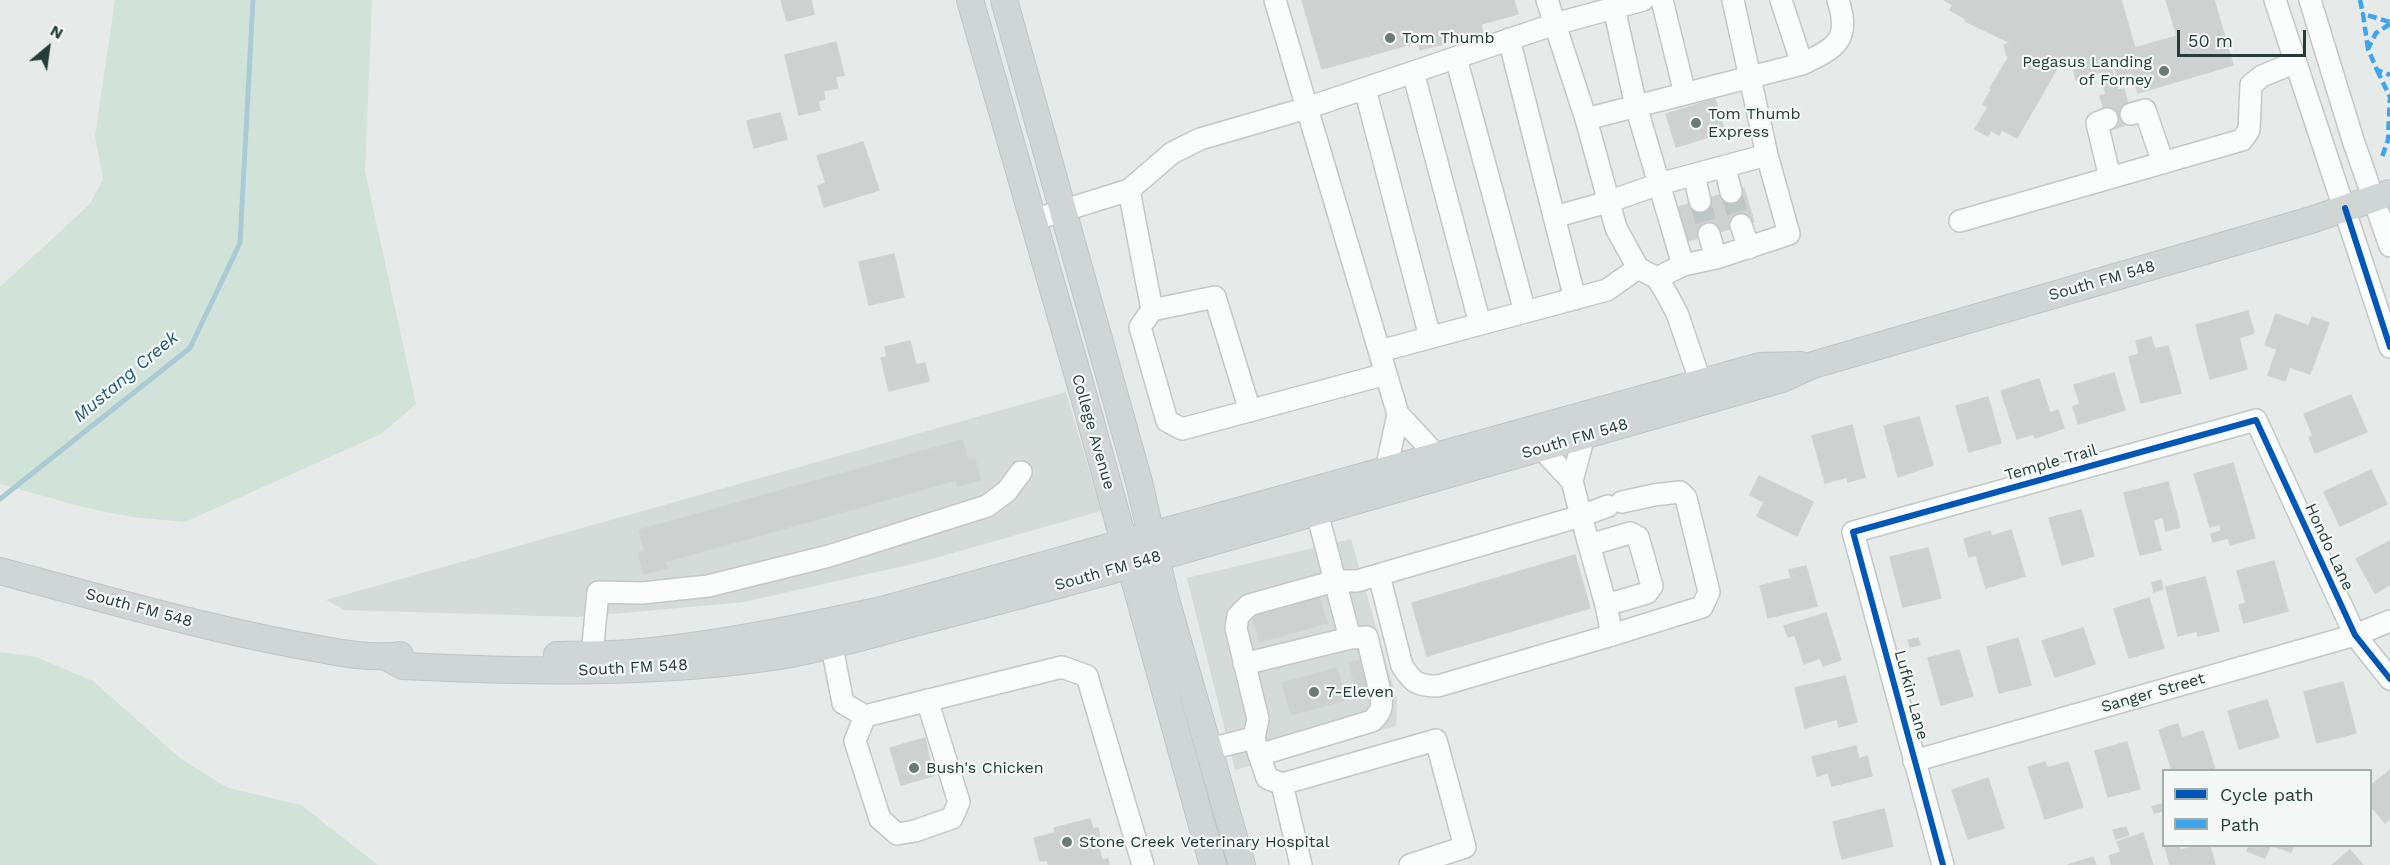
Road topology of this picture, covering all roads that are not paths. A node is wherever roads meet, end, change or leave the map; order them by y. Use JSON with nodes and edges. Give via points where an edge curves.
{"nodes":[{"id":1,"x":970,"y":0,"type":"edge"},
{"id":2,"x":1004,"y":0,"type":"edge"},
{"id":3,"x":1275,"y":0,"type":"edge"},
{"id":4,"x":1547,"y":0,"type":"edge"},
{"id":5,"x":1643,"y":0,"type":"edge"},
{"id":6,"x":1662,"y":0,"type":"edge"},
{"id":7,"x":1733,"y":0,"type":"edge"},
{"id":8,"x":1781,"y":0,"type":"edge"},
{"id":9,"x":1838,"y":0,"type":"edge"},
{"id":10,"x":2275,"y":0,"type":"edge"},
{"id":11,"x":2310,"y":0,"type":"edge"},
{"id":12,"x":1614,"y":8,"type":"junction"},
{"id":13,"x":1555,"y":24,"type":"junction"},
{"id":14,"x":1509,"y":39,"type":"junction"},
{"id":15,"x":1456,"y":58,"type":"junction"},
{"id":16,"x":2296,"y":62,"type":"junction"},
{"id":17,"x":1802,"y":64,"type":"junction"},
{"id":18,"x":1413,"y":72,"type":"junction"},
{"id":19,"x":1750,"y":79,"type":"junction"},
{"id":20,"x":1365,"y":88,"type":"junction"},
{"id":21,"x":1685,"y":94,"type":"junction"},
{"id":22,"x":1636,"y":106,"type":"junction"},
{"id":23,"x":1307,"y":108,"type":"junction"},
{"id":24,"x":2131,"y":114,"type":"dead end"},
{"id":25,"x":1586,"y":119,"type":"junction"},
{"id":26,"x":2107,"y":119,"type":"dead end"},
{"id":27,"x":1767,"y":154,"type":"junction"},
{"id":28,"x":2163,"y":163,"type":"junction"},
{"id":29,"x":1725,"y":167,"type":"junction"},
{"id":30,"x":1694,"y":175,"type":"junction"},
{"id":31,"x":2110,"y":178,"type":"junction"},
{"id":32,"x":1659,"y":184,"type":"junction"},
{"id":33,"x":1129,"y":190,"type":"junction"},
{"id":34,"x":1731,"y":192,"type":"tunnel mouth"},
{"id":35,"x":2382,"y":196,"type":"edge"},
{"id":36,"x":1700,"y":201,"type":"tunnel mouth"},
{"id":37,"x":1608,"y":202,"type":"junction"},
{"id":38,"x":2345,"y":208,"type":"junction"},
{"id":39,"x":1064,"y":210,"type":"junction"},
{"id":40,"x":1554,"y":217,"type":"junction"},
{"id":41,"x":1033,"y":220,"type":"junction"},
{"id":42,"x":1960,"y":221,"type":"dead end"},
{"id":43,"x":1741,"y":225,"type":"tunnel mouth"},
{"id":44,"x":1709,"y":234,"type":"tunnel mouth"},
{"id":45,"x":2390,"y":246,"type":"edge"},
{"id":46,"x":1749,"y":248,"type":"junction"},
{"id":47,"x":1716,"y":258,"type":"junction"},
{"id":48,"x":1683,"y":265,"type":"junction"},
{"id":49,"x":1648,"y":273,"type":"junction"},
{"id":50,"x":1575,"y":299,"type":"junction"},
{"id":51,"x":1152,"y":310,"type":"junction"},
{"id":52,"x":1525,"y":312,"type":"junction"},
{"id":53,"x":1480,"y":324,"type":"junction"},
{"id":54,"x":1430,"y":338,"type":"junction"},
{"id":55,"x":2390,"y":347,"type":"edge"},
{"id":56,"x":1380,"y":351,"type":"junction"},
{"id":57,"x":1386,"y":374,"type":"junction"},
{"id":58,"x":1704,"y":392,"type":"junction"},
{"id":59,"x":1250,"y":411,"type":"junction"},
{"id":60,"x":1398,"y":414,"type":"junction"},
{"id":61,"x":2256,"y":420,"type":"joint"},
{"id":62,"x":1584,"y":436,"type":"junction"},
{"id":63,"x":1542,"y":449,"type":"junction"},
{"id":64,"x":1437,"y":456,"type":"junction"},
{"id":65,"x":1386,"y":470,"type":"junction"},
{"id":66,"x":1021,"y":472,"type":"dead end"},
{"id":67,"x":1572,"y":481,"type":"junction"},
{"id":68,"x":1314,"y":501,"type":"junction"},
{"id":69,"x":1581,"y":516,"type":"junction"},
{"id":70,"x":1853,"y":532,"type":"joint"},
{"id":71,"x":1589,"y":545,"type":"junction"},
{"id":72,"x":1154,"y":546,"type":"junction"},
{"id":73,"x":1128,"y":554,"type":"junction"},
{"id":74,"x":0,"y":571,"type":"edge"},
{"id":75,"x":1379,"y":575,"type":"junction"},
{"id":76,"x":1335,"y":582,"type":"junction"},
{"id":77,"x":1606,"y":605,"type":"junction"},
{"id":78,"x":2390,"y":621,"type":"edge"},
{"id":79,"x":1612,"y":635,"type":"junction"},
{"id":80,"x":2355,"y":635,"type":"junction"},
{"id":81,"x":1350,"y":638,"type":"junction"},
{"id":82,"x":833,"y":644,"type":"junction"},
{"id":83,"x":592,"y":654,"type":"junction"},
{"id":84,"x":386,"y":657,"type":"junction"},
{"id":85,"x":1244,"y":664,"type":"junction"},
{"id":86,"x":2390,"y":679,"type":"edge"},
{"id":87,"x":927,"y":700,"type":"junction"},
{"id":88,"x":865,"y":716,"type":"junction"},
{"id":89,"x":1256,"y":747,"type":"junction"},
{"id":90,"x":1209,"y":749,"type":"junction"},
{"id":91,"x":1914,"y":761,"type":"junction"},
{"id":92,"x":1282,"y":784,"type":"junction"},
{"id":93,"x":1143,"y":865,"type":"edge"},
{"id":94,"x":1213,"y":865,"type":"edge"},
{"id":95,"x":1242,"y":865,"type":"edge"},
{"id":96,"x":1301,"y":865,"type":"edge"},
{"id":97,"x":1410,"y":865,"type":"edge"},
{"id":98,"x":1943,"y":865,"type":"edge"}],
"edges":[{"from":1,"to":41,"type":"main road","name":"College Avenue"},
{"from":2,"to":39,"type":"main road","name":"College Avenue"},
{"from":3,"to":23,"type":"street"},
{"from":4,"to":13,"type":"street"},
{"from":5,"to":12,"type":"street"},
{"from":6,"to":21,"type":"street"},
{"from":7,"to":19,"type":"street"},
{"from":8,"to":17,"type":"street"},
{"from":9,"to":17,"type":"street","via":[[1844,27],[1840,40],[1831,51]]},
{"from":10,"to":16,"type":"street"},
{"from":11,"to":35,"type":"street","via":[[2353,140]]},
{"from":12,"to":13,"type":"street"},
{"from":12,"to":22,"type":"street"},
{"from":13,"to":14,"type":"street"},
{"from":13,"to":25,"type":"street"},
{"from":14,"to":15,"type":"street"},
{"from":14,"to":40,"type":"street"},
{"from":15,"to":18,"type":"street"},
{"from":15,"to":52,"type":"street"},
{"from":16,"to":28,"type":"street","via":[[2262,76],[2251,85],[2249,130],[2242,140]]},
{"from":16,"to":38,"type":"street"},
{"from":17,"to":19,"type":"street"},
{"from":18,"to":20,"type":"street"},
{"from":18,"to":53,"type":"street"},
{"from":19,"to":21,"type":"street"},
{"from":19,"to":27,"type":"street"},
{"from":20,"to":23,"type":"street"},
{"from":20,"to":54,"type":"street"},
{"from":21,"to":22,"type":"street"},
{"from":22,"to":25,"type":"street"},
{"from":22,"to":32,"type":"street"},
{"from":23,"to":33,"type":"street","via":[[1200,140],[1172,153]]},
{"from":23,"to":56,"type":"street"},
{"from":24,"to":28,"type":"street","via":[[2145,110]]},
{"from":25,"to":37,"type":"street"},
{"from":26,"to":31,"type":"street","via":[[2097,123]]},
{"from":27,"to":29,"type":"street"},
{"from":27,"to":46,"type":"street","via":[[1789,234]]},
{"from":28,"to":31,"type":"street"},
{"from":29,"to":30,"type":"street"},
{"from":29,"to":34,"type":"street"},
{"from":30,"to":32,"type":"street"},
{"from":30,"to":36,"type":"street"},
{"from":31,"to":42,"type":"street"},
{"from":32,"to":37,"type":"street"},
{"from":32,"to":48,"type":"street"},
{"from":33,"to":39,"type":"street"},
{"from":33,"to":51,"type":"street"},
{"from":35,"to":38,"type":"main road","name":"South FM 548"},
{"from":35,"to":45,"type":"street"},
{"from":37,"to":40,"type":"street"},
{"from":37,"to":49,"type":"street","via":[[1616,228]]},
{"from":38,"to":55,"type":"street"},
{"from":38,"to":58,"type":"main road","name":"South FM 548","via":[[1813,365],[1782,380]]},
{"from":39,"to":41,"type":"street"},
{"from":39,"to":72,"type":"main road","name":"College Avenue"},
{"from":40,"to":50,"type":"street"},
{"from":41,"to":73,"type":"main road","name":"College Avenue"},
{"from":43,"to":46,"type":"street"},
{"from":44,"to":47,"type":"street"},
{"from":46,"to":47,"type":"street"},
{"from":47,"to":48,"type":"street"},
{"from":48,"to":49,"type":"street"},
{"from":49,"to":50,"type":"street"},
{"from":49,"to":58,"type":"street","via":[[1677,314]]},
{"from":50,"to":52,"type":"street"},
{"from":51,"to":59,"type":"street","via":[[1215,297]]},
{"from":51,"to":59,"type":"street","via":[[1140,327],[1167,420],[1182,429]]},
{"from":52,"to":53,"type":"street"},
{"from":53,"to":54,"type":"street"},
{"from":54,"to":56,"type":"street"},
{"from":56,"to":57,"type":"street"},
{"from":57,"to":59,"type":"street"},
{"from":57,"to":60,"type":"street"},
{"from":58,"to":62,"type":"main road","name":"South FM 548"},
{"from":58,"to":64,"type":"main road","name":"South FM 548"},
{"from":60,"to":64,"type":"street"},
{"from":60,"to":65,"type":"street"},
{"from":61,"to":70,"type":"street","name":"Temple Trail"},
{"from":61,"to":80,"type":"street","name":"Hondo Lane"},
{"from":62,"to":63,"type":"main road","name":"South FM 548"},
{"from":62,"to":67,"type":"street"},
{"from":63,"to":67,"type":"street"},
{"from":63,"to":68,"type":"main road","name":"South FM 548"},
{"from":64,"to":65,"type":"main road","name":"South FM 548"},
{"from":65,"to":68,"type":"main road","name":"South FM 548"},
{"from":66,"to":83,"type":"street","via":[[1008,491],[987,506],[829,556],[708,586],[642,593],[598,592]]},
{"from":67,"to":69,"type":"street"},
{"from":68,"to":72,"type":"main road","name":"South FM 548"},
{"from":68,"to":76,"type":"street"},
{"from":69,"to":71,"type":"street"},
{"from":69,"to":75,"type":"street"},
{"from":69,"to":79,"type":"street","via":[[1654,495],[1680,492],[1686,498],[1709,592],[1702,607]]},
{"from":70,"to":91,"type":"street","name":"Lufkin Lane"},
{"from":71,"to":77,"type":"street"},
{"from":71,"to":77,"type":"street","via":[[1630,533],[1638,537],[1652,586],[1647,593]]},
{"from":72,"to":73,"type":"main road","name":"South FM 548"},
{"from":72,"to":90,"type":"main road","name":"College Avenue"},
{"from":73,"to":82,"type":"main road","name":"South FM 548"},
{"from":73,"to":83,"type":"main road","name":"South FM 548","via":[[813,625],[702,645]]},
{"from":73,"to":94,"type":"main road","name":"College Avenue"},
{"from":74,"to":84,"type":"main road","name":"South FM 548","via":[[192,623]]},
{"from":75,"to":76,"type":"street"},
{"from":75,"to":79,"type":"street","via":[[1402,666],[1410,679],[1423,686],[1438,686]]},
{"from":76,"to":81,"type":"street"},
{"from":76,"to":85,"type":"street","via":[[1249,605],[1238,616],[1236,628]]},
{"from":77,"to":79,"type":"street"},
{"from":78,"to":80,"type":"street","name":"Sanger Street"},
{"from":80,"to":86,"type":"street","name":"Hondo Lane"},
{"from":80,"to":91,"type":"street","name":"Sanger Street"},
{"from":81,"to":85,"type":"street"},
{"from":81,"to":89,"type":"street","via":[[1367,637],[1381,696],[1380,713],[1372,721]]},
{"from":82,"to":84,"type":"main road","name":"South FM 548","via":[[782,655],[606,672],[403,666]]},
{"from":82,"to":88,"type":"street","via":[[843,702]]},
{"from":83,"to":84,"type":"main road","name":"South FM 548"},
{"from":85,"to":89,"type":"street","via":[[1258,719]]},
{"from":87,"to":88,"type":"street"},
{"from":87,"to":88,"type":"street","via":[[959,802],[952,818],[915,831],[897,834],[880,819],[855,741]]},
{"from":87,"to":93,"type":"street","via":[[1062,667],[1087,676]]},
{"from":89,"to":90,"type":"street"},
{"from":89,"to":92,"type":"street","via":[[1267,778]]},
{"from":90,"to":95,"type":"main road","name":"College Avenue"},
{"from":91,"to":98,"type":"street","name":"Lufkin Lane"},
{"from":92,"to":96,"type":"street"},
{"from":92,"to":97,"type":"street","via":[[1436,741],[1466,847]]}]}
